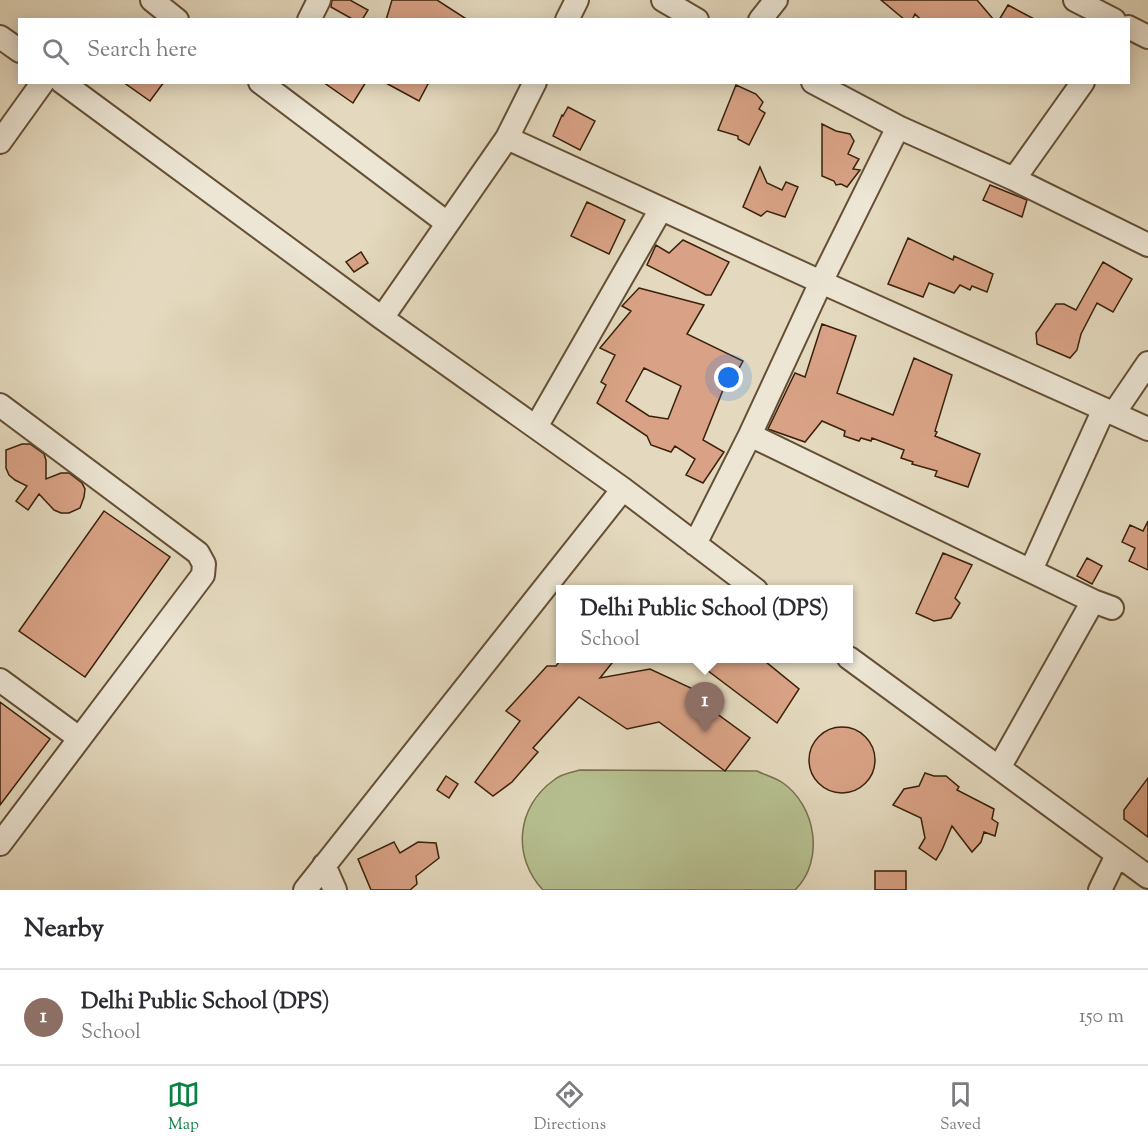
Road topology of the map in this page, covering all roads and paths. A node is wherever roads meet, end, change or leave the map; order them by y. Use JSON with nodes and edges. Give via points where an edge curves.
{"nodes":[{"id":1,"x":152,"y":0,"type":"edge"},
{"id":2,"x":319,"y":0,"type":"edge"},
{"id":3,"x":577,"y":0,"type":"edge"},
{"id":4,"x":663,"y":0,"type":"edge"},
{"id":5,"x":776,"y":0,"type":"edge"},
{"id":6,"x":1075,"y":0,"type":"edge"},
{"id":7,"x":174,"y":18,"type":"edge"},
{"id":8,"x":310,"y":18,"type":"edge"},
{"id":9,"x":568,"y":18,"type":"edge"},
{"id":10,"x":694,"y":18,"type":"edge"},
{"id":11,"x":762,"y":18,"type":"edge"},
{"id":12,"x":1110,"y":18,"type":"edge"},
{"id":13,"x":1130,"y":28,"type":"edge"},
{"id":14,"x":0,"y":37,"type":"edge"},
{"id":15,"x":1148,"y":37,"type":"edge"},
{"id":16,"x":18,"y":50,"type":"edge"},
{"id":17,"x":42,"y":84,"type":"edge"},
{"id":18,"x":65,"y":84,"type":"edge"},
{"id":19,"x":534,"y":84,"type":"edge"},
{"id":20,"x":817,"y":84,"type":"edge"},
{"id":21,"x":1082,"y":84,"type":"edge"},
{"id":22,"x":268,"y":85,"type":"edge"},
{"id":23,"x":898,"y":127,"type":"junction"},
{"id":24,"x":507,"y":138,"type":"junction"},
{"id":25,"x":0,"y":141,"type":"edge"},
{"id":26,"x":1014,"y":179,"type":"junction"},
{"id":27,"x":661,"y":209,"type":"junction"},
{"id":28,"x":447,"y":223,"type":"junction"},
{"id":29,"x":1148,"y":245,"type":"edge"},
{"id":30,"x":821,"y":282,"type":"junction"},
{"id":31,"x":382,"y":318,"type":"junction"},
{"id":32,"x":1148,"y":363,"type":"edge"},
{"id":33,"x":0,"y":405,"type":"edge"},
{"id":34,"x":1109,"y":411,"type":"junction"},
{"id":35,"x":536,"y":427,"type":"junction"},
{"id":36,"x":1148,"y":429,"type":"edge"},
{"id":37,"x":750,"y":435,"type":"junction"},
{"id":38,"x":624,"y":489,"type":"junction"},
{"id":39,"x":695,"y":544,"type":"junction"},
{"id":40,"x":1031,"y":570,"type":"junction"},
{"id":41,"x":749,"y":585,"type":"edge"},
{"id":42,"x":853,"y":661,"type":"edge"},
{"id":43,"x":0,"y":680,"type":"edge"},
{"id":44,"x":79,"y":738,"type":"junction"},
{"id":45,"x":999,"y":768,"type":"junction"},
{"id":46,"x":0,"y":844,"type":"edge"},
{"id":47,"x":1117,"y":855,"type":"junction"},
{"id":48,"x":324,"y":865,"type":"junction"},
{"id":49,"x":1148,"y":877,"type":"edge"},
{"id":50,"x":305,"y":890,"type":"edge"},
{"id":51,"x":335,"y":890,"type":"edge"},
{"id":52,"x":1100,"y":890,"type":"edge"}],
"edges":[{"from":1,"to":7,"type":"street"},
{"from":2,"to":8,"type":"street"},
{"from":3,"to":9,"type":"street"},
{"from":4,"to":10,"type":"street"},
{"from":5,"to":11,"type":"street"},
{"from":6,"to":12,"type":"street"},
{"from":13,"to":15,"type":"street"},
{"from":14,"to":16,"type":"street"},
{"from":17,"to":25,"type":"street"},
{"from":18,"to":31,"type":"street"},
{"from":19,"to":24,"type":"street"},
{"from":20,"to":23,"type":"street"},
{"from":21,"to":26,"type":"street"},
{"from":22,"to":28,"type":"street"},
{"from":23,"to":26,"type":"street"},
{"from":23,"to":30,"type":"street"},
{"from":24,"to":27,"type":"street"},
{"from":24,"to":28,"type":"street"},
{"from":26,"to":29,"type":"street"},
{"from":27,"to":30,"type":"street"},
{"from":27,"to":35,"type":"street"},
{"from":28,"to":31,"type":"street"},
{"from":30,"to":34,"type":"street"},
{"from":30,"to":37,"type":"street"},
{"from":31,"to":35,"type":"street"},
{"from":32,"to":34,"type":"street"},
{"from":33,"to":44,"type":"street","via":[[198,553],[204,564],[203,575]]},
{"from":34,"to":36,"type":"street"},
{"from":34,"to":40,"type":"street"},
{"from":35,"to":38,"type":"street"},
{"from":37,"to":39,"type":"street"},
{"from":37,"to":40,"type":"street"},
{"from":38,"to":39,"type":"street"},
{"from":38,"to":48,"type":"street"},
{"from":39,"to":41,"type":"street"},
{"from":40,"to":45,"type":"street","via":[[1103,605]]},
{"from":42,"to":45,"type":"street"},
{"from":43,"to":44,"type":"street"},
{"from":44,"to":46,"type":"street"},
{"from":45,"to":47,"type":"street"},
{"from":47,"to":49,"type":"street"},
{"from":47,"to":52,"type":"street"},
{"from":48,"to":50,"type":"street"},
{"from":48,"to":51,"type":"street"}]}
